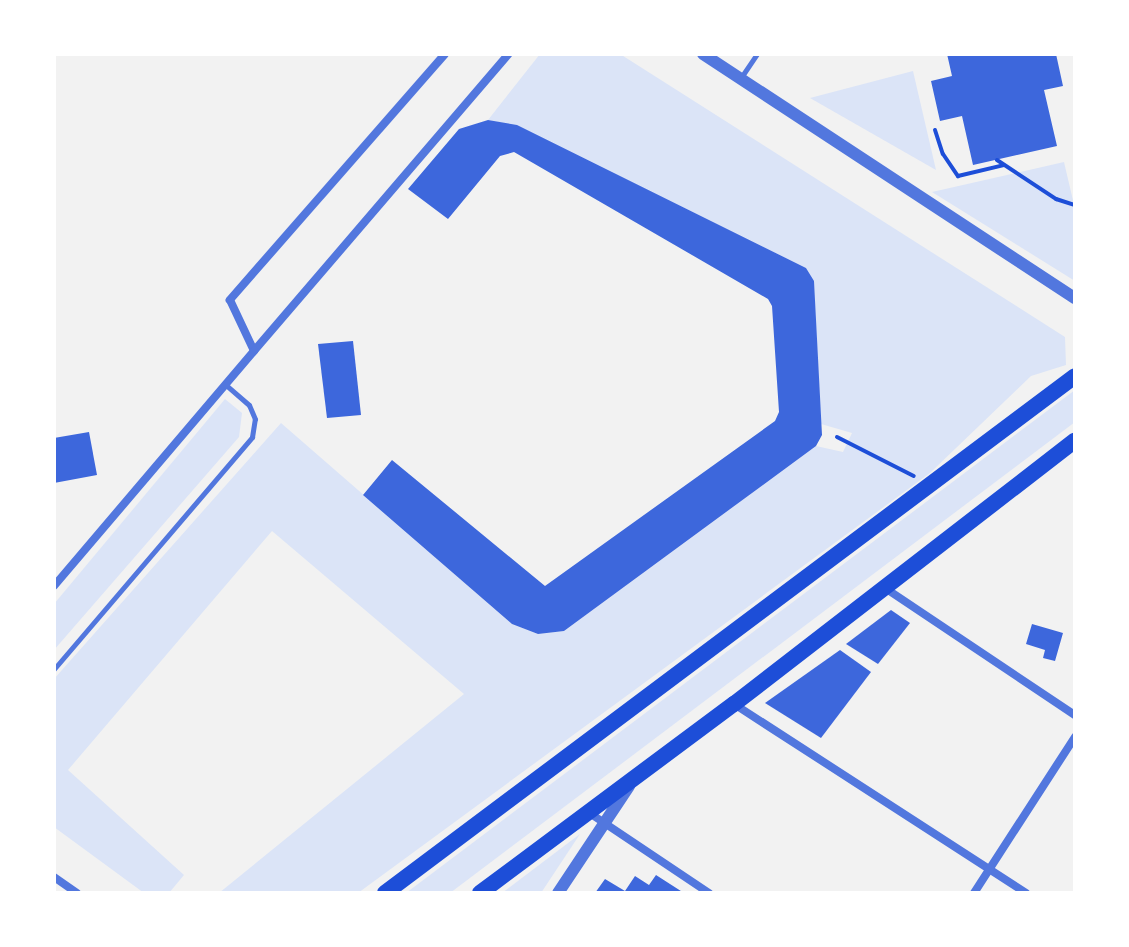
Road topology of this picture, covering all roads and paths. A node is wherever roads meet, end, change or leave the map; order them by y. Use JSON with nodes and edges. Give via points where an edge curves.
{"nodes":[{"id":1,"x":445,"y":54,"type":"edge"},
{"id":2,"x":509,"y":54,"type":"edge"},
{"id":3,"x":703,"y":54,"type":"edge"},
{"id":4,"x":757,"y":54,"type":"edge"},
{"id":5,"x":740,"y":79,"type":"junction"},
{"id":6,"x":935,"y":130,"type":"dead end"},
{"id":7,"x":997,"y":160,"type":"dead end"},
{"id":8,"x":1004,"y":165,"type":"junction"},
{"id":9,"x":1075,"y":205,"type":"edge"},
{"id":10,"x":1075,"y":298,"type":"edge"},
{"id":11,"x":254,"y":351,"type":"junction"},
{"id":12,"x":1075,"y":376,"type":"edge"},
{"id":13,"x":225,"y":385,"type":"junction"},
{"id":14,"x":837,"y":437,"type":"dead end"},
{"id":15,"x":1075,"y":440,"type":"edge"},
{"id":16,"x":929,"y":487,"type":"junction"},
{"id":17,"x":54,"y":586,"type":"edge"},
{"id":18,"x":885,"y":588,"type":"junction"},
{"id":19,"x":54,"y":669,"type":"edge"},
{"id":20,"x":734,"y":704,"type":"junction"},
{"id":21,"x":1075,"y":715,"type":"edge"},
{"id":22,"x":1075,"y":737,"type":"edge"},
{"id":23,"x":635,"y":776,"type":"junction"},
{"id":24,"x":587,"y":812,"type":"junction"},
{"id":25,"x":604,"y":823,"type":"junction"},
{"id":26,"x":990,"y":870,"type":"junction"},
{"id":27,"x":54,"y":877,"type":"edge"},
{"id":28,"x":77,"y":893,"type":"edge"},
{"id":29,"x":385,"y":893,"type":"edge"},
{"id":30,"x":480,"y":893,"type":"edge"},
{"id":31,"x":558,"y":893,"type":"edge"},
{"id":32,"x":709,"y":893,"type":"edge"},
{"id":33,"x":974,"y":893,"type":"edge"},
{"id":34,"x":1026,"y":893,"type":"edge"}],
"edges":[{"from":1,"to":11,"type":"street","via":[[230,300]]},
{"from":2,"to":11,"type":"street"},
{"from":3,"to":5,"type":"street"},
{"from":4,"to":5,"type":"lane"},
{"from":5,"to":10,"type":"street"},
{"from":6,"to":8,"type":"path","via":[[958,176]]},
{"from":7,"to":8,"type":"path"},
{"from":8,"to":9,"type":"path","via":[[1056,199]]},
{"from":11,"to":13,"type":"street"},
{"from":12,"to":16,"type":"main road"},
{"from":13,"to":17,"type":"street"},
{"from":13,"to":19,"type":"lane","via":[[249,405],[255,419],[252,437]]},
{"from":14,"to":16,"type":"path"},
{"from":15,"to":18,"type":"main road"},
{"from":16,"to":29,"type":"main road"},
{"from":18,"to":20,"type":"main road"},
{"from":18,"to":21,"type":"street"},
{"from":20,"to":23,"type":"main road"},
{"from":20,"to":26,"type":"street"},
{"from":22,"to":26,"type":"street"},
{"from":23,"to":24,"type":"main road"},
{"from":23,"to":25,"type":"street"},
{"from":24,"to":25,"type":"street"},
{"from":24,"to":30,"type":"main road"},
{"from":25,"to":31,"type":"street"},
{"from":25,"to":32,"type":"street"},
{"from":26,"to":33,"type":"street"},
{"from":26,"to":34,"type":"street"},
{"from":27,"to":28,"type":"street"}]}
